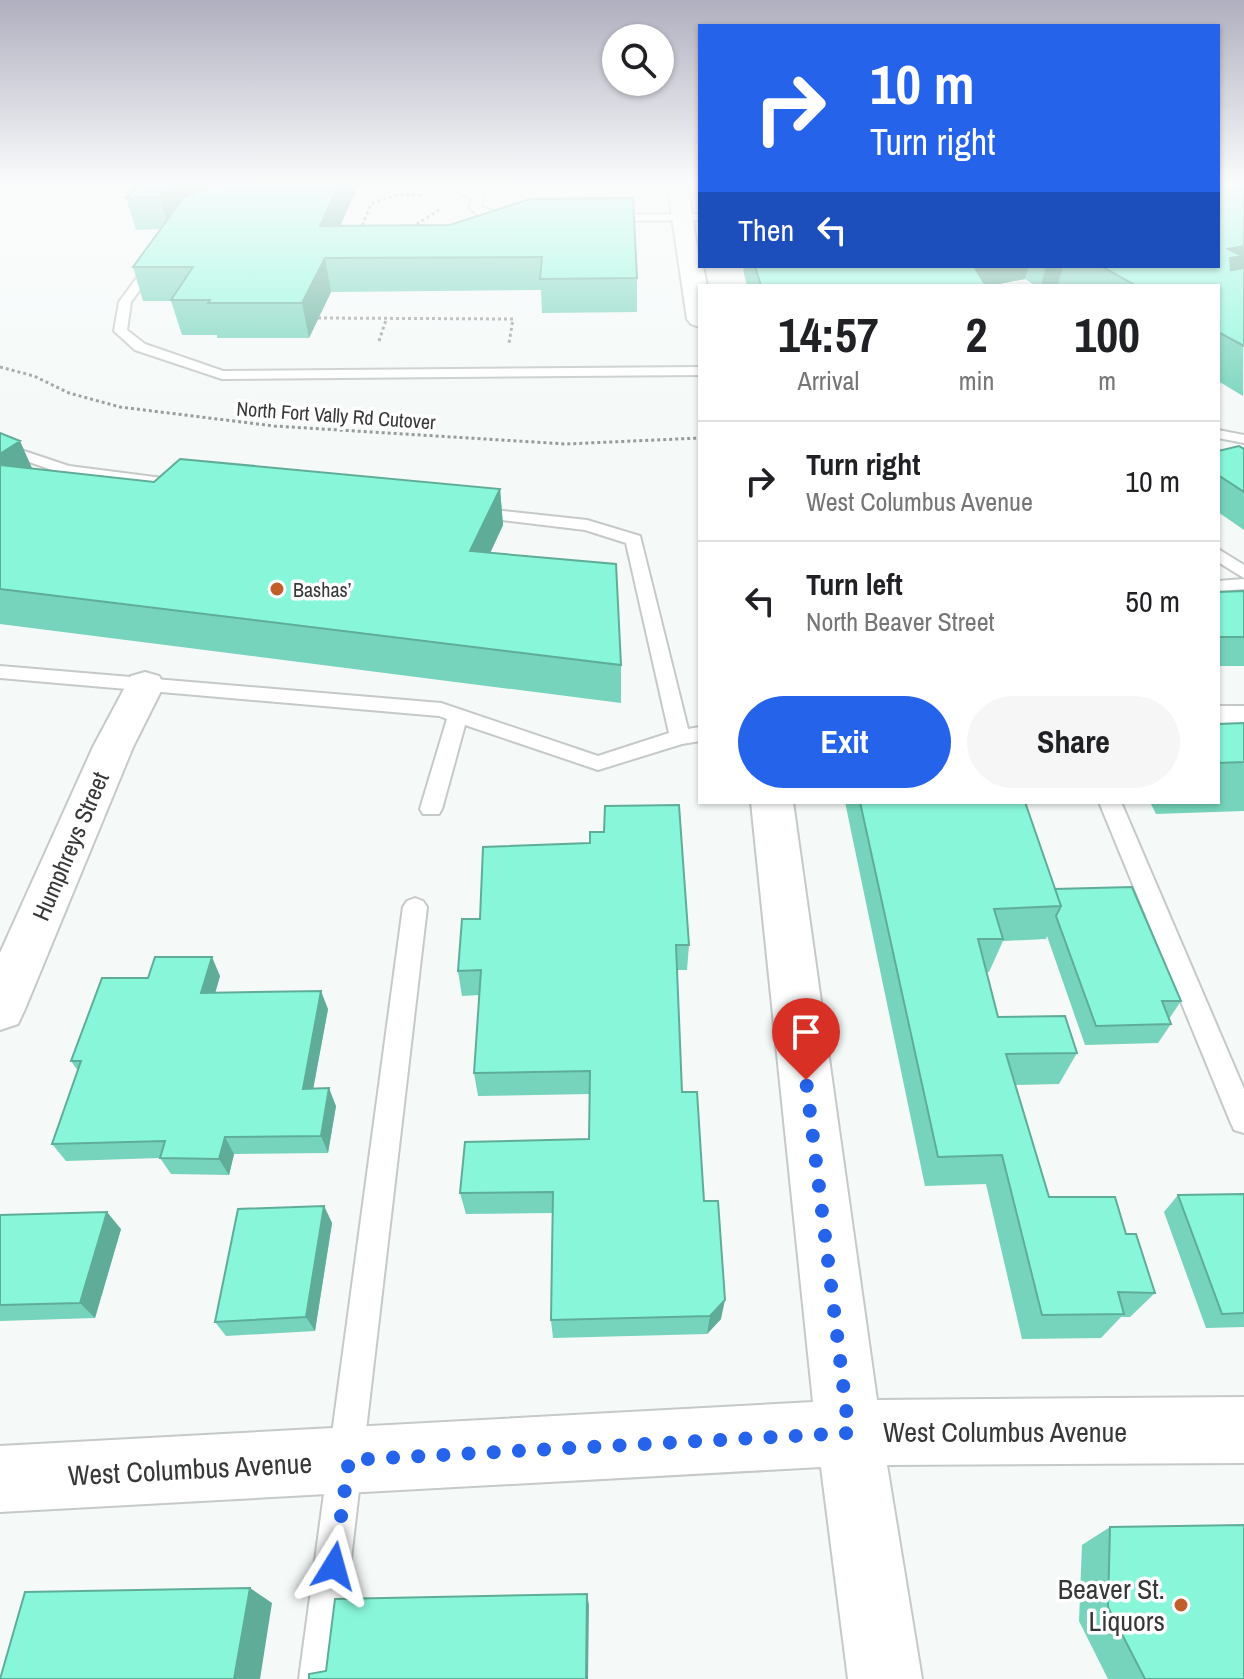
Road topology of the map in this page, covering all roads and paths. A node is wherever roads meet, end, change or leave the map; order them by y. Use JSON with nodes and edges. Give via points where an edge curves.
{"nodes":[{"id":1,"x":154,"y":261,"type":"edge"},
{"id":2,"x":695,"y":261,"type":"edge"},
{"id":3,"x":698,"y":294,"type":"edge"},
{"id":4,"x":322,"y":307,"type":"edge"},
{"id":5,"x":386,"y":320,"type":"junction"},
{"id":6,"x":379,"y":341,"type":"dead end"},
{"id":7,"x":509,"y":343,"type":"dead end"},
{"id":8,"x":0,"y":367,"type":"edge"},
{"id":9,"x":698,"y":371,"type":"edge"},
{"id":10,"x":1220,"y":434,"type":"edge"},
{"id":11,"x":698,"y":438,"type":"edge"},
{"id":12,"x":1244,"y":439,"type":"edge"},
{"id":13,"x":0,"y":447,"type":"edge"},
{"id":14,"x":194,"y":486,"type":"edge"},
{"id":15,"x":451,"y":511,"type":"edge"},
{"id":16,"x":1220,"y":555,"type":"edge"},
{"id":17,"x":1244,"y":573,"type":"edge"},
{"id":18,"x":1244,"y":584,"type":"edge"},
{"id":19,"x":1220,"y":586,"type":"edge"},
{"id":20,"x":0,"y":672,"type":"edge"},
{"id":21,"x":145,"y":685,"type":"junction"},
{"id":22,"x":458,"y":716,"type":"junction"},
{"id":23,"x":1220,"y":719,"type":"edge"},
{"id":24,"x":1244,"y":719,"type":"edge"},
{"id":25,"x":690,"y":735,"type":"edge"},
{"id":26,"x":772,"y":804,"type":"edge"},
{"id":27,"x":1111,"y":804,"type":"edge"},
{"id":28,"x":431,"y":809,"type":"dead end"},
{"id":29,"x":415,"y":907,"type":"dead end"},
{"id":30,"x":0,"y":1009,"type":"edge"},
{"id":31,"x":1244,"y":1121,"type":"edge"},
{"id":32,"x":1244,"y":1430,"type":"edge"},
{"id":33,"x":849,"y":1433,"type":"junction"},
{"id":34,"x":349,"y":1460,"type":"junction"},
{"id":35,"x":0,"y":1479,"type":"edge"},
{"id":36,"x":318,"y":1679,"type":"edge"},
{"id":37,"x":885,"y":1679,"type":"edge"}],
"edges":[{"from":1,"to":9,"type":"lane","via":[[125,302],[120,331],[140,347],[222,375]]},
{"from":2,"to":3,"type":"street"},
{"from":4,"to":5,"type":"path","via":[[317,320]]},
{"from":5,"to":6,"type":"path"},
{"from":5,"to":7,"type":"path","via":[[513,319]]},
{"from":8,"to":11,"type":"path","name":"North Fort Vally Rd Cutover","via":[[120,407],[274,426],[566,444]]},
{"from":10,"to":12,"type":"lane"},
{"from":13,"to":14,"type":"lane","via":[[67,470]]},
{"from":15,"to":25,"type":"lane","via":[[587,525],[634,540]]},
{"from":16,"to":17,"type":"lane"},
{"from":18,"to":19,"type":"lane"},
{"from":20,"to":21,"type":"lane"},
{"from":21,"to":22,"type":"lane","via":[[441,710]]},
{"from":21,"to":30,"type":"street","name":"Humphreys Street"},
{"from":22,"to":25,"type":"lane","via":[[598,763]]},
{"from":22,"to":28,"type":"lane"},
{"from":23,"to":24,"type":"street"},
{"from":26,"to":33,"type":"street"},
{"from":27,"to":31,"type":"lane"},
{"from":29,"to":34,"type":"lane"},
{"from":32,"to":33,"type":"street","name":"West Columbus Avenue"},
{"from":33,"to":34,"type":"street","name":"West Columbus Avenue"},
{"from":33,"to":37,"type":"street"},
{"from":34,"to":35,"type":"street","name":"West Columbus Avenue"},
{"from":34,"to":36,"type":"lane"}]}
